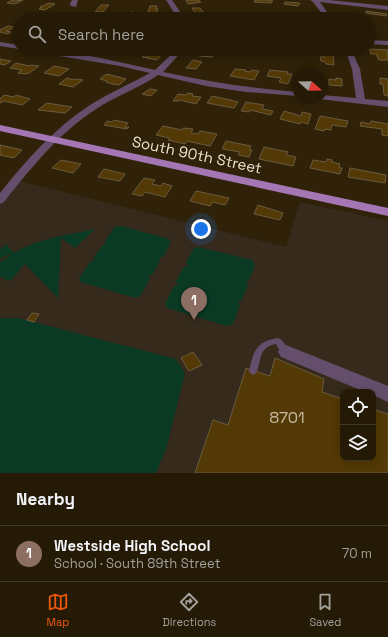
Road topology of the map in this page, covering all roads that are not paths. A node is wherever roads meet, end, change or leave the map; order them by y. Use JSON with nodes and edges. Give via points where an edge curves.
{"nodes":[{"id":1,"x":169,"y":0,"type":"edge"},
{"id":2,"x":314,"y":0,"type":"edge"},
{"id":3,"x":388,"y":8,"type":"edge"},
{"id":4,"x":177,"y":12,"type":"edge"},
{"id":5,"x":323,"y":12,"type":"edge"},
{"id":6,"x":376,"y":42,"type":"edge"},
{"id":7,"x":388,"y":43,"type":"edge"},
{"id":8,"x":0,"y":44,"type":"edge"},
{"id":9,"x":12,"y":46,"type":"edge"},
{"id":10,"x":70,"y":56,"type":"edge"},
{"id":11,"x":174,"y":56,"type":"edge"},
{"id":12,"x":351,"y":56,"type":"edge"},
{"id":13,"x":156,"y":73,"type":"junction"},
{"id":14,"x":292,"y":93,"type":"edge"},
{"id":15,"x":328,"y":97,"type":"edge"},
{"id":16,"x":361,"y":101,"type":"junction"},
{"id":17,"x":388,"y":104,"type":"edge"},
{"id":18,"x":0,"y":128,"type":"edge"},
{"id":19,"x":55,"y":140,"type":"junction"},
{"id":20,"x":0,"y":200,"type":"edge"},
{"id":21,"x":388,"y":212,"type":"edge"},
{"id":22,"x":286,"y":352,"type":"joint"},
{"id":23,"x":253,"y":371,"type":"dead end"},
{"id":24,"x":388,"y":394,"type":"edge"}],
"edges":[{"from":1,"to":4,"type":"street"},
{"from":2,"to":3,"type":"street"},
{"from":2,"to":5,"type":"street"},
{"from":6,"to":7,"type":"street"},
{"from":8,"to":9,"type":"street"},
{"from":10,"to":13,"type":"street"},
{"from":11,"to":13,"type":"street"},
{"from":12,"to":16,"type":"street","via":[[356,69]]},
{"from":13,"to":14,"type":"street","via":[[227,87]]},
{"from":13,"to":19,"type":"street","via":[[93,108]]},
{"from":15,"to":16,"type":"street"},
{"from":16,"to":17,"type":"street"},
{"from":18,"to":19,"type":"main road","name":"South 90th Street"},
{"from":19,"to":20,"type":"street","via":[[18,177]]},
{"from":19,"to":21,"type":"main road","name":"South 90th Street"},
{"from":22,"to":23,"type":"lane","via":[[278,341],[264,344],[260,348]]},
{"from":22,"to":24,"type":"street"}]}
